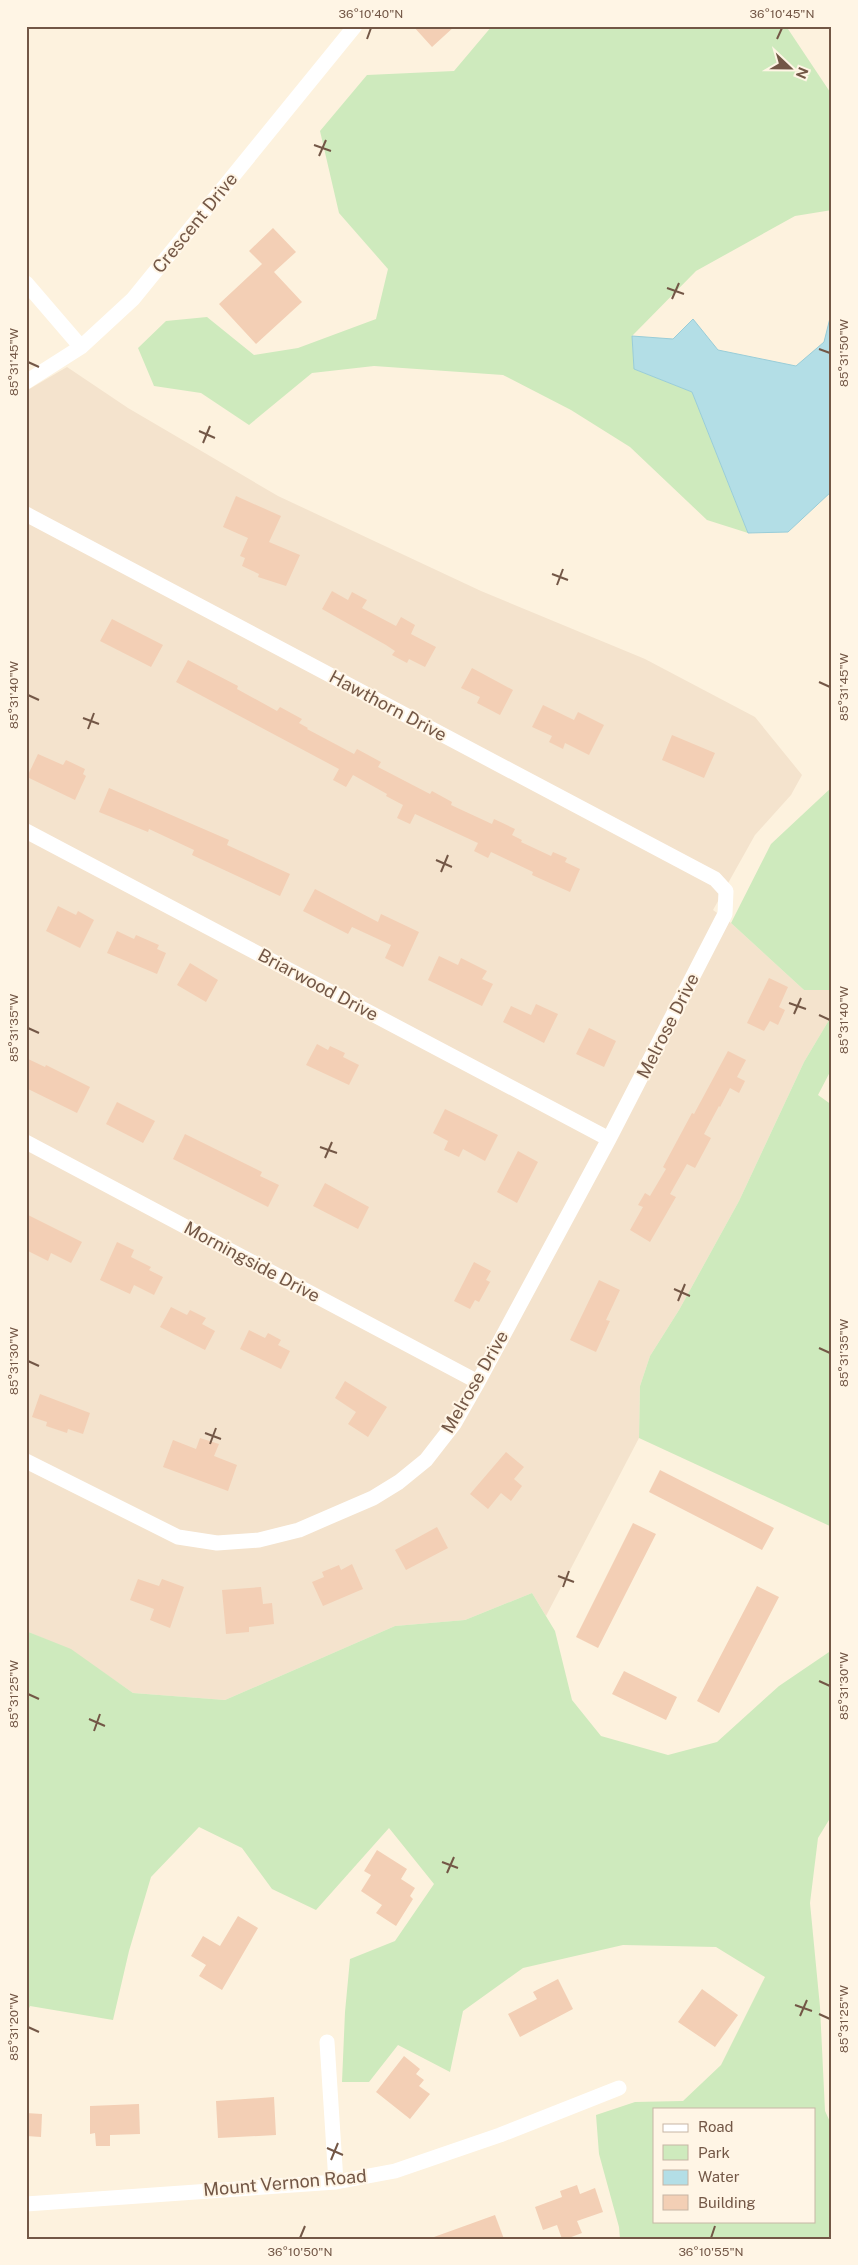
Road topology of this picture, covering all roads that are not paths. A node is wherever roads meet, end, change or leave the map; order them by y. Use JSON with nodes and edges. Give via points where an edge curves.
{"nodes":[{"id":1,"x":355,"y":26,"type":"edge"},
{"id":2,"x":26,"y":282,"type":"edge"},
{"id":3,"x":81,"y":347,"type":"junction"},
{"id":4,"x":26,"y":382,"type":"edge"},
{"id":5,"x":26,"y":514,"type":"edge"},
{"id":6,"x":26,"y":831,"type":"edge"},
{"id":7,"x":725,"y":914,"type":"joint"},
{"id":8,"x":609,"y":1139,"type":"junction"},
{"id":9,"x":26,"y":1142,"type":"edge"},
{"id":10,"x":478,"y":1382,"type":"junction"},
{"id":11,"x":26,"y":1461,"type":"edge"},
{"id":12,"x":327,"y":2042,"type":"dead end"},
{"id":13,"x":619,"y":2088,"type":"dead end"},
{"id":14,"x":336,"y":2182,"type":"junction"},
{"id":15,"x":26,"y":2204,"type":"edge"}],
"edges":[{"from":1,"to":3,"type":"street","name":"Crescent Drive","via":[[133,299]]},
{"from":2,"to":3,"type":"street"},
{"from":3,"to":4,"type":"street","name":"Crescent Drive"},
{"from":5,"to":7,"type":"street","name":"Hawthorn Drive","via":[[715,879],[726,891]]},
{"from":6,"to":8,"type":"street","name":"Briarwood Drive"},
{"from":7,"to":8,"type":"street","name":"Melrose Drive"},
{"from":8,"to":10,"type":"street","name":"Melrose Drive"},
{"from":9,"to":10,"type":"street","name":"Morningside Drive"},
{"from":10,"to":11,"type":"street","name":"Melrose Drive","via":[[454,1424],[426,1460],[399,1482],[373,1498],[299,1530],[259,1540],[217,1543],[178,1537]]},
{"from":12,"to":14,"type":"street"},
{"from":13,"to":14,"type":"street","name":"Mount Vernon Road","via":[[500,2135],[395,2171]]},
{"from":14,"to":15,"type":"street","name":"Mount Vernon Road"}]}
